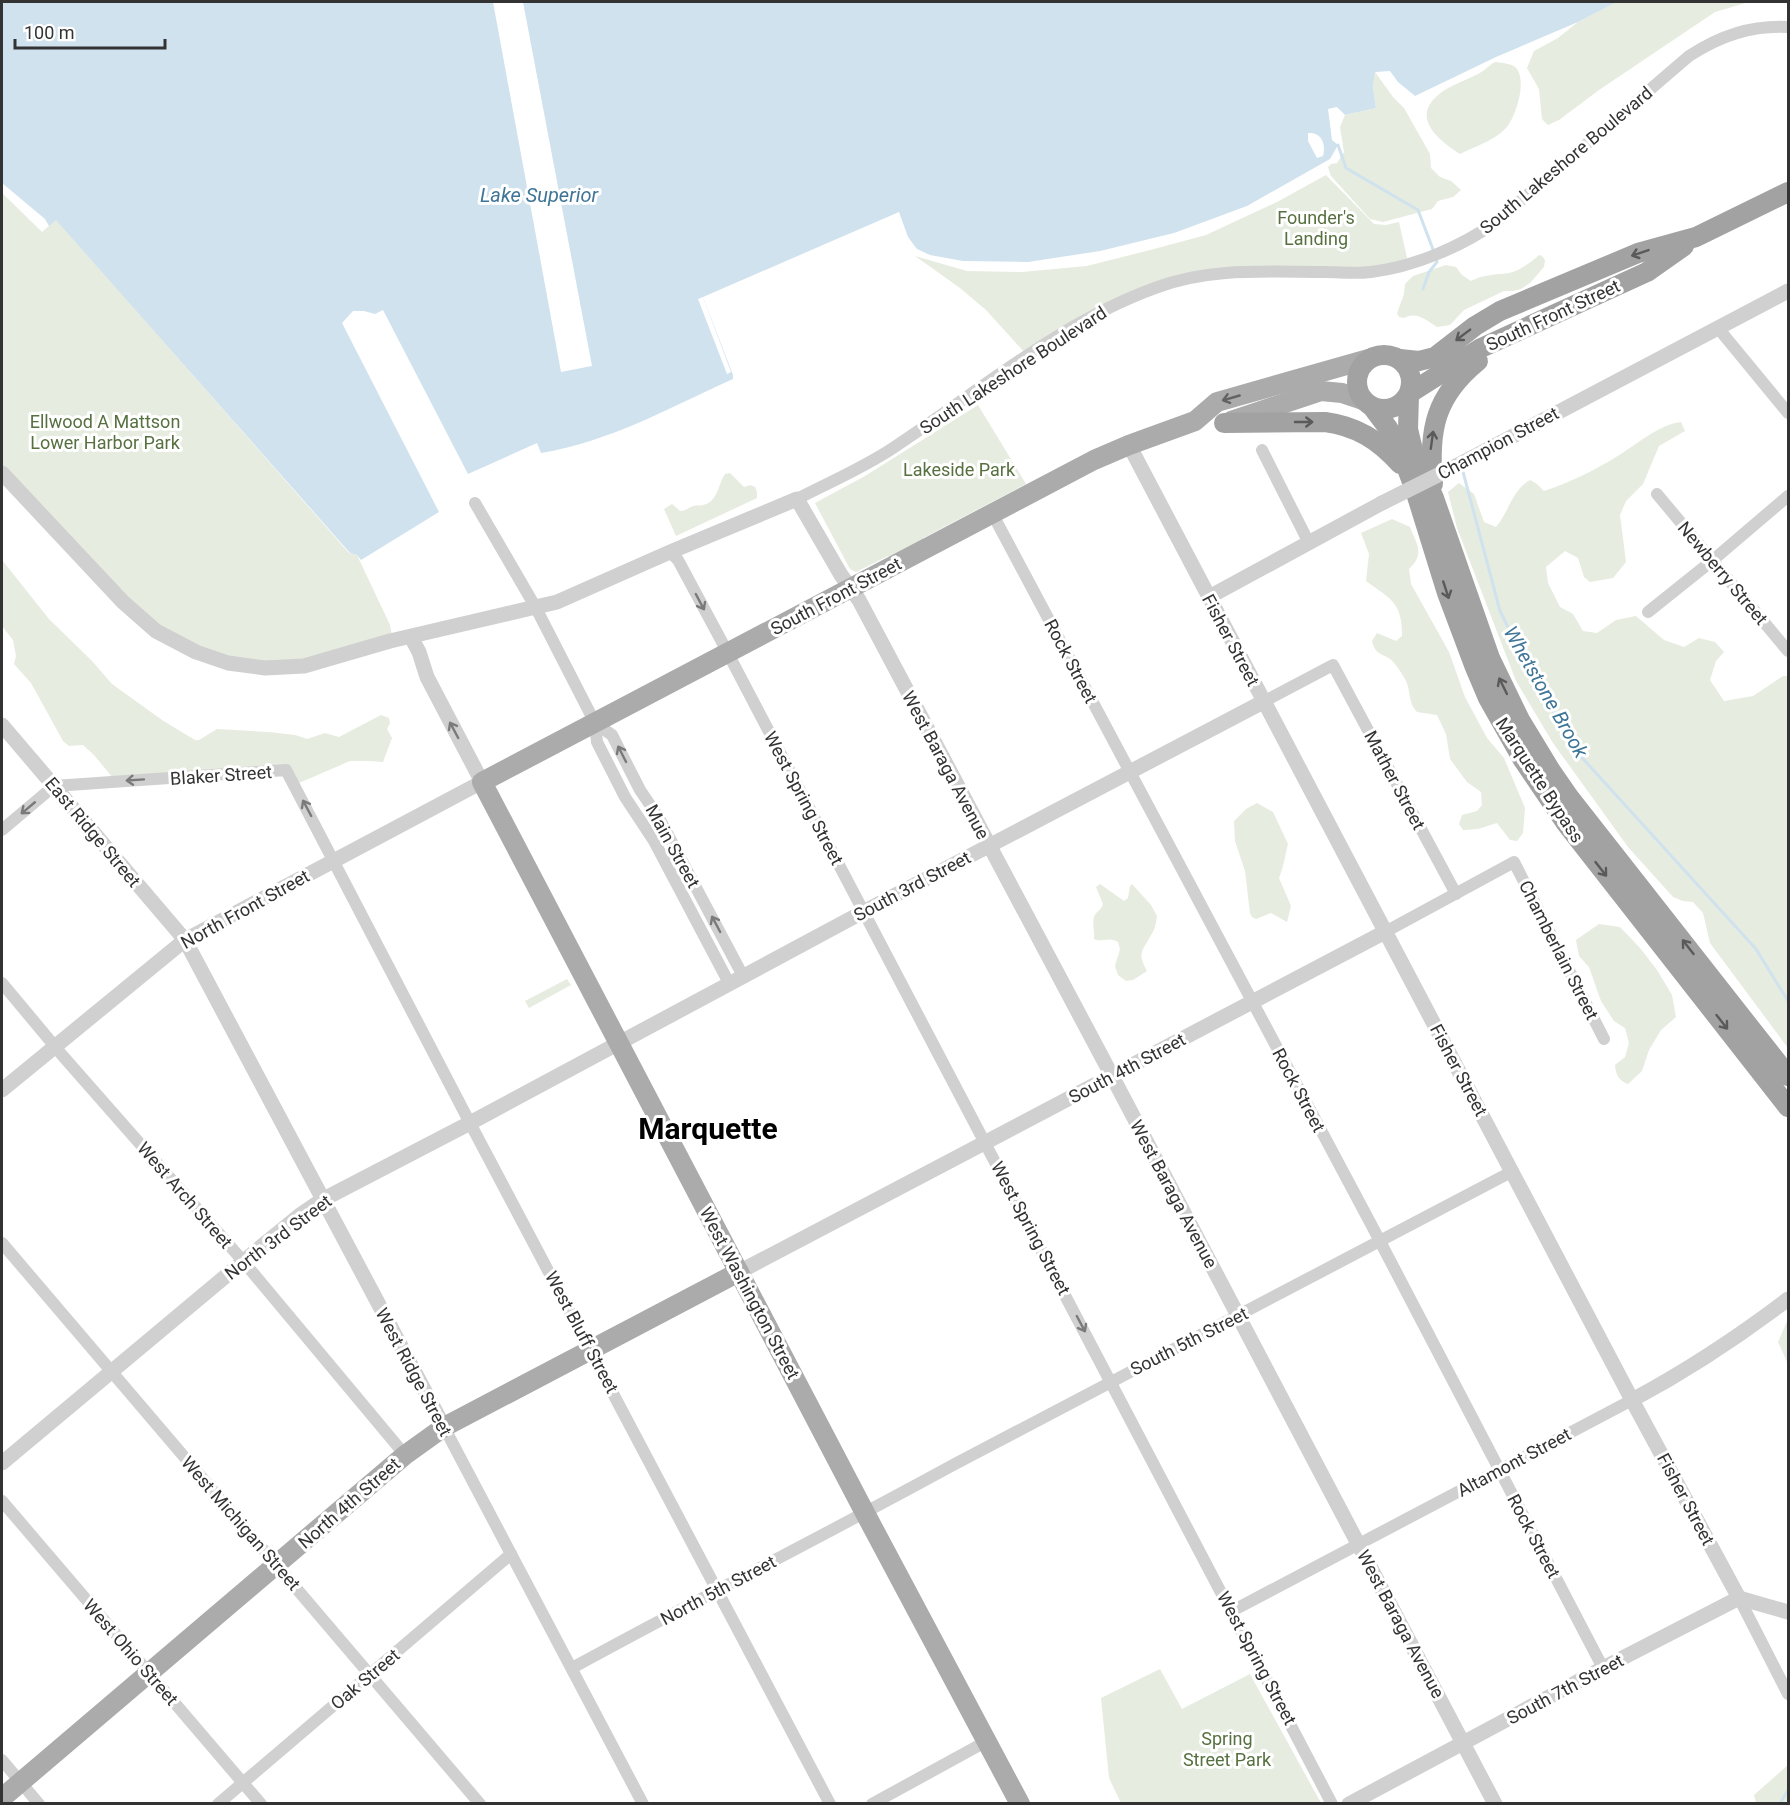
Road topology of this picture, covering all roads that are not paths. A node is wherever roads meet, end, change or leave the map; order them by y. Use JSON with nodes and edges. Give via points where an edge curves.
{"nodes":[{"id":1,"x":1788,"y":27,"type":"edge"},
{"id":2,"x":1788,"y":192,"type":"edge"},
{"id":3,"x":1696,"y":237,"type":"junction"},
{"id":4,"x":1788,"y":291,"type":"edge"},
{"id":5,"x":1718,"y":328,"type":"junction"},
{"id":6,"x":1504,"y":339,"type":"junction"},
{"id":7,"x":1368,"y":359,"type":"junction"},
{"id":8,"x":1400,"y":359,"type":"junction"},
{"id":9,"x":1410,"y":394,"type":"junction"},
{"id":10,"x":1368,"y":404,"type":"junction"},
{"id":11,"x":1788,"y":413,"type":"edge"},
{"id":12,"x":1195,"y":421,"type":"junction"},
{"id":13,"x":1224,"y":423,"type":"junction"},
{"id":14,"x":1129,"y":445,"type":"junction"},
{"id":15,"x":1262,"y":450,"type":"dead end"},
{"id":16,"x":2,"y":473,"type":"edge"},
{"id":17,"x":1408,"y":473,"type":"junction"},
{"id":18,"x":1657,"y":494,"type":"dead end"},
{"id":19,"x":1788,"y":496,"type":"edge"},
{"id":20,"x":1434,"y":498,"type":"junction"},
{"id":21,"x":797,"y":499,"type":"junction"},
{"id":22,"x":474,"y":503,"type":"dead end"},
{"id":23,"x":992,"y":513,"type":"junction"},
{"id":24,"x":1309,"y":543,"type":"junction"},
{"id":25,"x":670,"y":552,"type":"junction"},
{"id":26,"x":1713,"y":560,"type":"junction"},
{"id":27,"x":849,"y":588,"type":"junction"},
{"id":28,"x":1209,"y":597,"type":"junction"},
{"id":29,"x":536,"y":608,"type":"junction"},
{"id":30,"x":1648,"y":612,"type":"dead end"},
{"id":31,"x":411,"y":637,"type":"junction"},
{"id":32,"x":1788,"y":651,"type":"edge"},
{"id":33,"x":728,"y":653,"type":"junction"},
{"id":34,"x":1333,"y":666,"type":"joint"},
{"id":35,"x":1263,"y":702,"type":"junction"},
{"id":36,"x":595,"y":723,"type":"junction"},
{"id":37,"x":2,"y":724,"type":"edge"},
{"id":38,"x":1129,"y":772,"type":"junction"},
{"id":39,"x":482,"y":782,"type":"junction"},
{"id":40,"x":54,"y":786,"type":"junction"},
{"id":41,"x":2,"y":830,"type":"edge"},
{"id":42,"x":989,"y":846,"type":"junction"},
{"id":43,"x":334,"y":860,"type":"junction"},
{"id":44,"x":1514,"y":862,"type":"joint"},
{"id":45,"x":1456,"y":894,"type":"junction"},
{"id":46,"x":863,"y":912,"type":"junction"},
{"id":47,"x":1385,"y":932,"type":"junction"},
{"id":48,"x":184,"y":940,"type":"junction"},
{"id":49,"x":736,"y":980,"type":"junction"},
{"id":50,"x":2,"y":983,"type":"edge"},
{"id":51,"x":1252,"y":1002,"type":"junction"},
{"id":52,"x":1604,"y":1039,"type":"dead end"},
{"id":53,"x":619,"y":1042,"type":"junction"},
{"id":54,"x":55,"y":1046,"type":"junction"},
{"id":55,"x":1112,"y":1076,"type":"junction"},
{"id":56,"x":1788,"y":1076,"type":"edge"},
{"id":57,"x":2,"y":1090,"type":"edge"},
{"id":58,"x":1788,"y":1107,"type":"edge"},
{"id":59,"x":470,"y":1123,"type":"junction"},
{"id":60,"x":986,"y":1142,"type":"junction"},
{"id":61,"x":1513,"y":1171,"type":"junction"},
{"id":62,"x":322,"y":1200,"type":"junction"},
{"id":63,"x":2,"y":1242,"type":"edge"},
{"id":64,"x":1379,"y":1242,"type":"junction"},
{"id":65,"x":243,"y":1261,"type":"junction"},
{"id":66,"x":739,"y":1272,"type":"junction"},
{"id":67,"x":1788,"y":1299,"type":"edge"},
{"id":68,"x":1238,"y":1316,"type":"junction"},
{"id":69,"x":591,"y":1350,"type":"junction"},
{"id":70,"x":112,"y":1371,"type":"junction"},
{"id":71,"x":1111,"y":1382,"type":"junction"},
{"id":72,"x":1632,"y":1400,"type":"junction"},
{"id":73,"x":444,"y":1427,"type":"junction"},
{"id":74,"x":405,"y":1455,"type":"junction"},
{"id":75,"x":2,"y":1463,"type":"edge"},
{"id":76,"x":1500,"y":1469,"type":"junction"},
{"id":77,"x":2,"y":1501,"type":"edge"},
{"id":78,"x":865,"y":1513,"type":"junction"},
{"id":79,"x":1359,"y":1545,"type":"junction"},
{"id":80,"x":511,"y":1554,"type":"junction"},
{"id":81,"x":277,"y":1564,"type":"junction"},
{"id":82,"x":718,"y":1589,"type":"junction"},
{"id":83,"x":1739,"y":1598,"type":"junction"},
{"id":84,"x":1787,"y":1610,"type":"edge"},
{"id":85,"x":1232,"y":1611,"type":"junction"},
{"id":86,"x":572,"y":1668,"type":"junction"},
{"id":87,"x":1603,"y":1668,"type":"junction"},
{"id":88,"x":150,"y":1673,"type":"junction"},
{"id":89,"x":370,"y":1674,"type":"junction"},
{"id":90,"x":1788,"y":1694,"type":"edge"},
{"id":91,"x":987,"y":1741,"type":"junction"},
{"id":92,"x":1463,"y":1743,"type":"junction"},
{"id":93,"x":2,"y":1760,"type":"edge"},
{"id":94,"x":20,"y":1782,"type":"junction"},
{"id":95,"x":243,"y":1782,"type":"junction"},
{"id":96,"x":2,"y":1798,"type":"edge"},
{"id":97,"x":39,"y":1803,"type":"edge"},
{"id":98,"x":218,"y":1803,"type":"edge"},
{"id":99,"x":261,"y":1803,"type":"edge"},
{"id":100,"x":480,"y":1803,"type":"edge"},
{"id":101,"x":643,"y":1803,"type":"edge"},
{"id":102,"x":830,"y":1803,"type":"edge"},
{"id":103,"x":872,"y":1803,"type":"edge"},
{"id":104,"x":1020,"y":1803,"type":"edge"},
{"id":105,"x":1332,"y":1803,"type":"edge"},
{"id":106,"x":1350,"y":1803,"type":"edge"},
{"id":107,"x":1495,"y":1803,"type":"edge"}],
"edges":[{"from":1,"to":21,"type":"street","name":"South Lakeshore Boulevard","via":[[1737,32],[1689,56],[1496,222],[1471,239],[1395,268],[1368,272],[1223,273],[1158,286],[1089,317],[892,449]]},
{"from":2,"to":3,"type":"highway","name":"South Front Street"},
{"from":3,"to":6,"type":"highway","name":"South Front Street","via":[[1647,272]]},
{"from":3,"to":8,"type":"highway","name":"South Front Street","one_way":true,"via":[[1638,253],[1500,311],[1435,357],[1419,361]]},
{"from":4,"to":5,"type":"street","name":"Champion Street"},
{"from":5,"to":11,"type":"street"},
{"from":5,"to":24,"type":"street","name":"Champion Street","bridge":true},
{"from":6,"to":9,"type":"highway","name":"South Front Street","via":[[1473,353]]},
{"from":20,"to":6,"type":"highway","one_way":true,"via":[[1431,444],[1440,408],[1462,374]]},
{"from":7,"to":8,"type":"highway","via":[[1383,354]]},
{"from":7,"to":10,"type":"highway","via":[[1357,385]]},
{"from":7,"to":12,"type":"main road","name":"South Front Street","one_way":true,"via":[[1217,402]]},
{"from":8,"to":9,"type":"highway","via":[[1410,377]]},
{"from":9,"to":10,"type":"highway","via":[[1394,409],[1381,410]]},
{"from":9,"to":20,"type":"highway","name":"Marquette Bypass","via":[[1408,429]]},
{"from":10,"to":13,"type":"main road","name":"South Front Street","via":[[1342,393],[1321,391]]},
{"from":10,"to":17,"type":"highway","name":"Marquette Bypass","via":[[1395,439]]},
{"from":12,"to":13,"type":"main road","name":"South Front Street"},
{"from":12,"to":14,"type":"main road","name":"South Front Street"},
{"from":13,"to":17,"type":"highway","one_way":true,"via":[[1338,424],[1373,439]]},
{"from":14,"to":23,"type":"main road","name":"South Front Street"},
{"from":14,"to":28,"type":"street","name":"Fisher Street"},
{"from":15,"to":24,"type":"street"},
{"from":16,"to":31,"type":"street","name":"South Lakeshore Boulevard","via":[[123,602],[156,631],[196,652],[228,663],[265,668],[304,666]]},
{"from":17,"to":58,"type":"highway","name":"Marquette Bypass","one_way":true,"via":[[1474,665],[1523,760],[1565,822]]},
{"from":18,"to":26,"type":"street","name":"Newberry Street"},
{"from":19,"to":26,"type":"street"},
{"from":56,"to":20,"type":"highway","name":"Marquette Bypass","one_way":true,"via":[[1551,771],[1520,720],[1490,658]]},
{"from":21,"to":25,"type":"street","name":"South Lakeshore Boulevard"},
{"from":21,"to":27,"type":"street","name":"West Baraga Avenue"},
{"from":22,"to":29,"type":"street","name":"Main Street"},
{"from":23,"to":27,"type":"main road","name":"South Front Street"},
{"from":23,"to":38,"type":"street","name":"Rock Street"},
{"from":24,"to":28,"type":"street","name":"Champion Street"},
{"from":25,"to":29,"type":"street","name":"South Lakeshore Boulevard"},
{"from":25,"to":33,"type":"street","name":"West Spring Street","one_way":true},
{"from":26,"to":30,"type":"street"},
{"from":26,"to":32,"type":"street","name":"Newberry Street"},
{"from":27,"to":33,"type":"main road","name":"South Front Street"},
{"from":27,"to":42,"type":"street","name":"West Baraga Avenue","via":[[859,600]]},
{"from":28,"to":35,"type":"street","name":"Fisher Street"},
{"from":29,"to":31,"type":"street","name":"South Lakeshore Boulevard"},
{"from":29,"to":36,"type":"street","name":"Main Street"},
{"from":39,"to":31,"type":"street","one_way":true,"via":[[427,677]]},
{"from":33,"to":36,"type":"main road","name":"South Front Street"},
{"from":33,"to":46,"type":"street","name":"West Spring Street"},
{"from":34,"to":35,"type":"street","name":"South 3rd Street"},
{"from":34,"to":45,"type":"street","name":"Mather Street"},
{"from":35,"to":38,"type":"street","name":"South 3rd Street"},
{"from":35,"to":47,"type":"street","name":"Fisher Street"},
{"from":36,"to":39,"type":"main road","name":"South Front Street"},
{"from":36,"to":49,"type":"street","name":"Main Street","via":[[597,742],[626,797]]},
{"from":37,"to":40,"type":"street","name":"East Ridge Street"},
{"from":38,"to":42,"type":"street","name":"South 3rd Street"},
{"from":38,"to":51,"type":"street","name":"Rock Street"},
{"from":39,"to":43,"type":"street","name":"North Front Street"},
{"from":39,"to":53,"type":"main road","name":"West Washington Street"},
{"from":40,"to":41,"type":"street","one_way":true},
{"from":43,"to":40,"type":"street","name":"Blaker Street","one_way":true,"via":[[286,770]]},
{"from":40,"to":48,"type":"street","name":"East Ridge Street"},
{"from":42,"to":46,"type":"street","name":"South 3rd Street"},
{"from":42,"to":55,"type":"street","name":"West Baraga Avenue"},
{"from":43,"to":48,"type":"street","name":"North Front Street"},
{"from":43,"to":59,"type":"street","name":"West Bluff Street"},
{"from":44,"to":45,"type":"street","name":"South 4th Street"},
{"from":44,"to":52,"type":"street","name":"Chamberlain Street"},
{"from":45,"to":47,"type":"street","name":"South 4th Street"},
{"from":46,"to":49,"type":"street","name":"South 3rd Street"},
{"from":46,"to":60,"type":"street","name":"West Spring Street"},
{"from":47,"to":51,"type":"street","name":"South 4th Street"},
{"from":47,"to":61,"type":"street","name":"Fisher Street"},
{"from":48,"to":54,"type":"street","name":"North Front Street"},
{"from":48,"to":62,"type":"street","name":"West Ridge Street"},
{"from":49,"to":53,"type":"street","name":"South 3rd Street"},
{"from":50,"to":54,"type":"street","name":"West Arch Street"},
{"from":51,"to":55,"type":"street","name":"South 4th Street"},
{"from":51,"to":64,"type":"street","name":"Rock Street"},
{"from":53,"to":59,"type":"street","name":"North 3rd Street"},
{"from":53,"to":66,"type":"main road","name":"West Washington Street"},
{"from":54,"to":57,"type":"street","name":"North Front Street"},
{"from":54,"to":65,"type":"street","name":"West Arch Street"},
{"from":55,"to":60,"type":"street","name":"South 4th Street"},
{"from":55,"to":68,"type":"street","name":"West Baraga Avenue"},
{"from":59,"to":62,"type":"street","name":"North 3rd Street"},
{"from":59,"to":69,"type":"street","name":"West Bluff Street"},
{"from":60,"to":66,"type":"street","name":"South 4th Street"},
{"from":60,"to":71,"type":"street","name":"West Spring Street","one_way":true},
{"from":61,"to":64,"type":"street","name":"South 5th Street"},
{"from":61,"to":72,"type":"street","name":"Fisher Street"},
{"from":62,"to":65,"type":"street","name":"North 3rd Street"},
{"from":62,"to":73,"type":"street","name":"West Ridge Street"},
{"from":63,"to":70,"type":"street","name":"West Michigan Street"},
{"from":64,"to":68,"type":"street","name":"South 5th Street"},
{"from":64,"to":76,"type":"street","name":"Rock Street"},
{"from":65,"to":70,"type":"street","name":"North 3rd Street"},
{"from":65,"to":74,"type":"street","name":"West Arch Street"},
{"from":66,"to":69,"type":"main road","name":"North 4th Street"},
{"from":66,"to":78,"type":"main road","name":"West Washington Street"},
{"from":67,"to":72,"type":"street","name":"Altamont Street","via":[[1698,1363]]},
{"from":68,"to":71,"type":"street","name":"South 5th Street"},
{"from":68,"to":79,"type":"street","name":"West Baraga Avenue"},
{"from":69,"to":73,"type":"main road","name":"North 4th Street"},
{"from":69,"to":82,"type":"street","name":"West Bluff Street"},
{"from":70,"to":75,"type":"street","name":"North 3rd Street"},
{"from":70,"to":81,"type":"street","name":"West Michigan Street"},
{"from":71,"to":78,"type":"street","name":"South 5th Street"},
{"from":71,"to":85,"type":"street","name":"West Spring Street"},
{"from":72,"to":76,"type":"street","name":"Altamont Street"},
{"from":72,"to":83,"type":"street","name":"Fisher Street"},
{"from":73,"to":74,"type":"main road","name":"North 4th Street"},
{"from":73,"to":80,"type":"street","name":"West Ridge Street"},
{"from":74,"to":81,"type":"main road","name":"North 4th Street"},
{"from":76,"to":79,"type":"street","name":"Altamont Street"},
{"from":76,"to":87,"type":"street","name":"Rock Street"},
{"from":77,"to":88,"type":"street","name":"West Ohio Street"},
{"from":78,"to":82,"type":"street","name":"North 5th Street"},
{"from":78,"to":91,"type":"main road","name":"West Washington Street"},
{"from":79,"to":85,"type":"street","name":"Altamont Street"},
{"from":79,"to":92,"type":"street","name":"West Baraga Avenue"},
{"from":80,"to":86,"type":"street","name":"West Ridge Street"},
{"from":80,"to":89,"type":"street","name":"Oak Street"},
{"from":81,"to":88,"type":"main road","name":"North 4th Street"},
{"from":81,"to":89,"type":"street","name":"West Michigan Street"},
{"from":82,"to":86,"type":"street","name":"North 5th Street"},
{"from":82,"to":102,"type":"street","name":"West Bluff Street"},
{"from":83,"to":84,"type":"street"},
{"from":83,"to":87,"type":"street","name":"South 7th Street"},
{"from":83,"to":90,"type":"street","name":"Fisher Street"},
{"from":85,"to":105,"type":"street","name":"West Spring Street"},
{"from":86,"to":101,"type":"street","name":"West Ridge Street"},
{"from":87,"to":92,"type":"street","name":"South 7th Street"},
{"from":88,"to":94,"type":"main road","name":"North 4th Street"},
{"from":88,"to":95,"type":"street","name":"West Ohio Street"},
{"from":89,"to":95,"type":"street","name":"Oak Street"},
{"from":89,"to":100,"type":"street","name":"West Michigan Street"},
{"from":91,"to":103,"type":"street"},
{"from":91,"to":104,"type":"main road","name":"West Washington Street"},
{"from":92,"to":106,"type":"street","name":"South 7th Street"},
{"from":92,"to":107,"type":"street","name":"West Baraga Avenue"},
{"from":93,"to":94,"type":"street"},
{"from":94,"to":96,"type":"main road","name":"North 4th Street"},
{"from":94,"to":97,"type":"street"},
{"from":95,"to":98,"type":"street","name":"Oak Street"},
{"from":95,"to":99,"type":"street","name":"West Ohio Street"}]}
